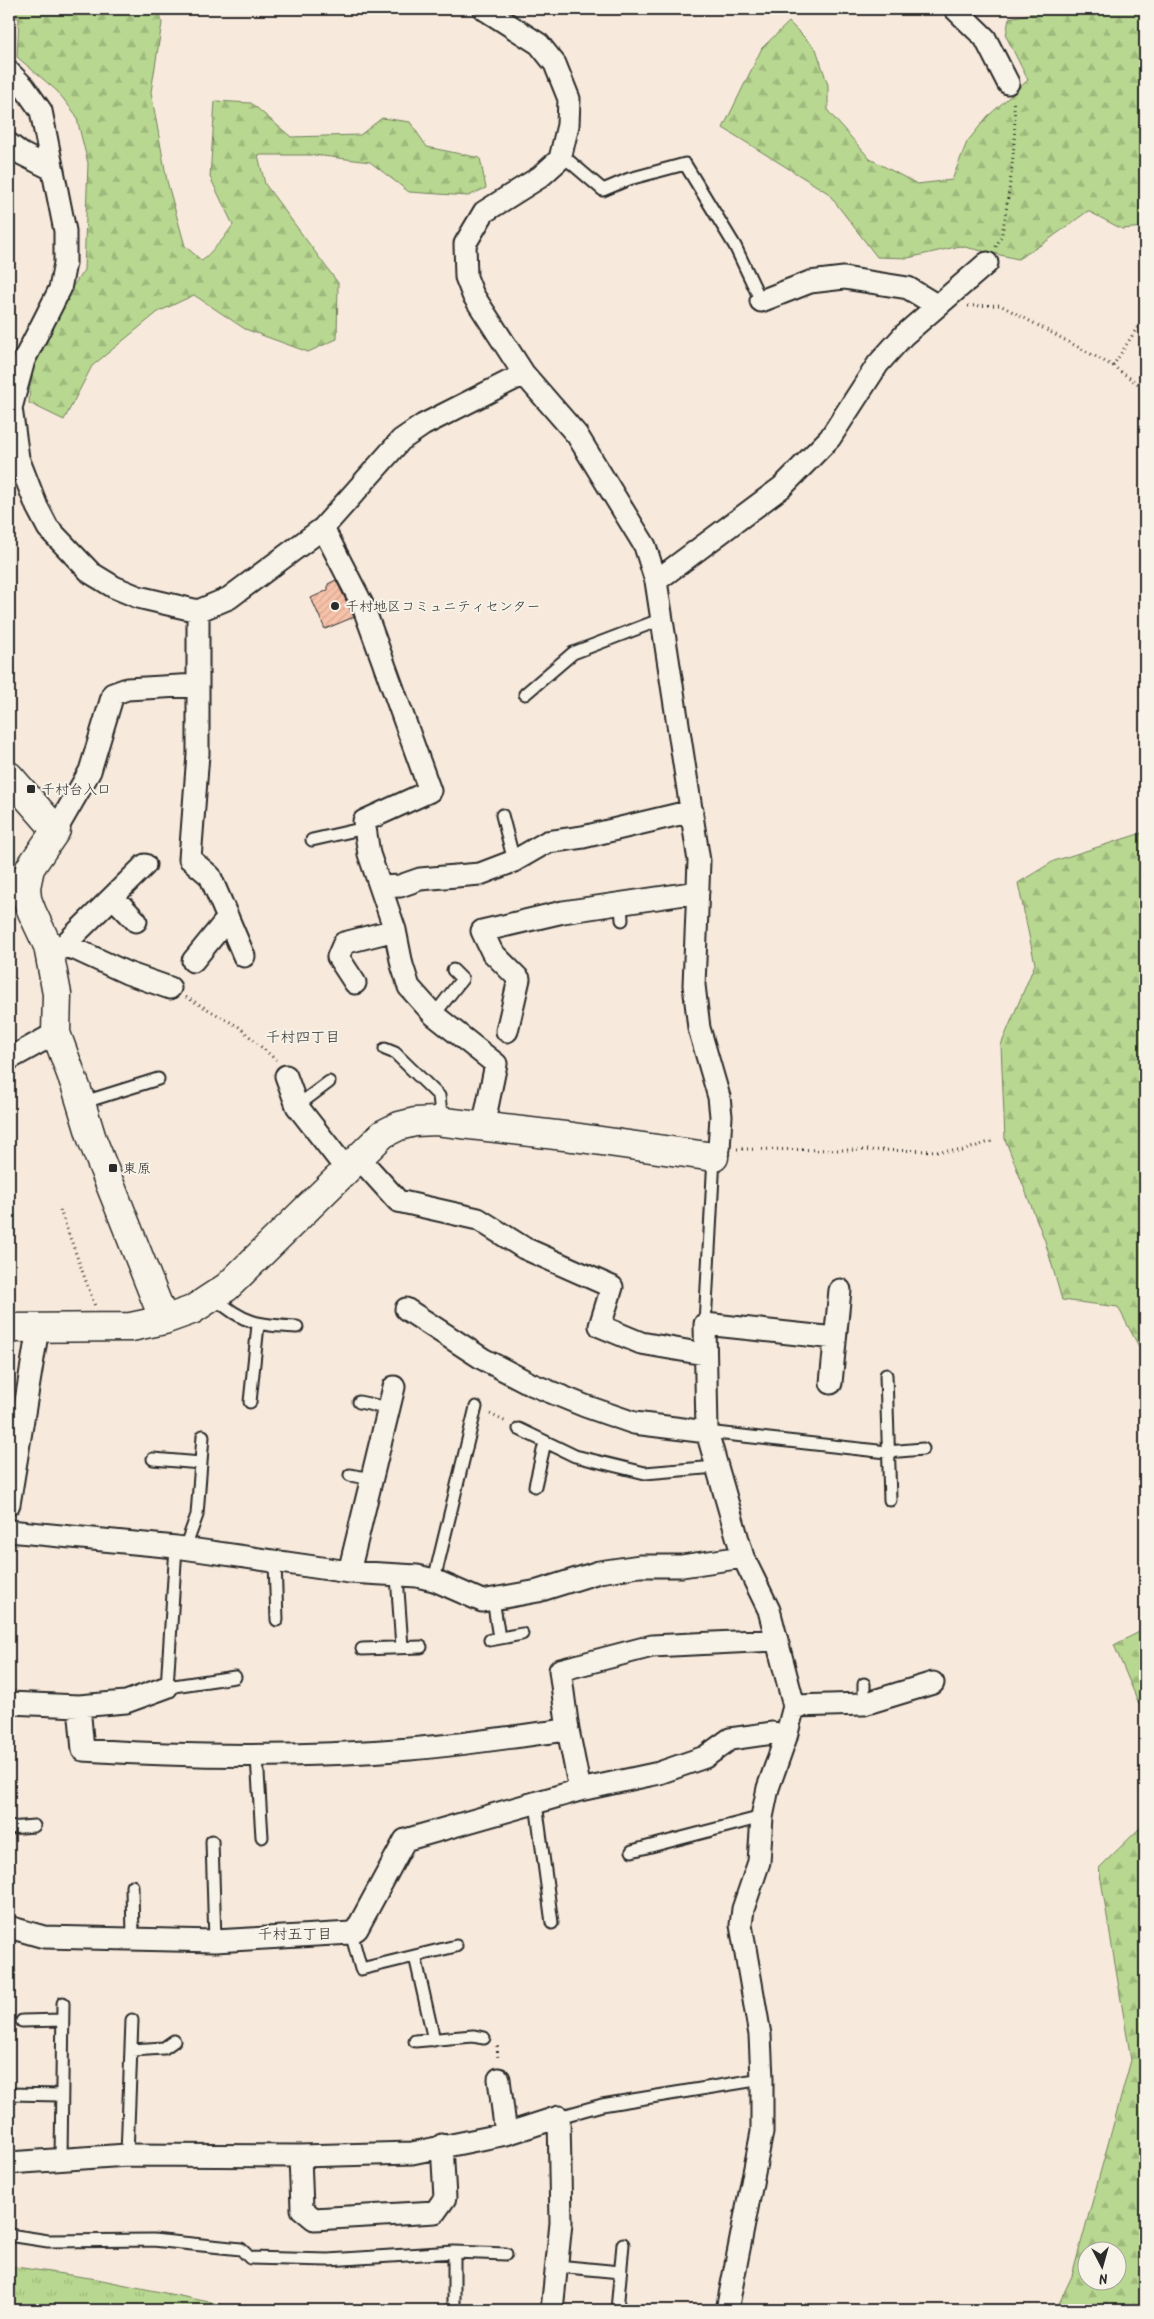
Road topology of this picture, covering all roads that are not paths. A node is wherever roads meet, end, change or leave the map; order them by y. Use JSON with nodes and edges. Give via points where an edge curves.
{"nodes":[{"id":1,"x":484,"y":9,"type":"edge"},
{"id":2,"x":955,"y":9,"type":"edge"},
{"id":3,"x":980,"y":9,"type":"edge"},
{"id":4,"x":979,"y":32,"type":"junction"},
{"id":5,"x":9,"y":72,"type":"edge"},
{"id":6,"x":1008,"y":83,"type":"road end"},
{"id":7,"x":9,"y":144,"type":"edge"},
{"id":8,"x":560,"y":159,"type":"junction"},
{"id":9,"x":52,"y":169,"type":"junction"},
{"id":10,"x":987,"y":263,"type":"road end"},
{"id":11,"x":761,"y":301,"type":"joint"},
{"id":12,"x":934,"y":307,"type":"junction"},
{"id":13,"x":524,"y":374,"type":"junction"},
{"id":14,"x":10,"y":407,"type":"edge"},
{"id":15,"x":323,"y":528,"type":"junction"},
{"id":16,"x":656,"y":581,"type":"junction"},
{"id":17,"x":198,"y":610,"type":"junction"},
{"id":18,"x":662,"y":619,"type":"junction"},
{"id":19,"x":197,"y":685,"type":"junction"},
{"id":20,"x":524,"y":694,"type":"dead end"},
{"id":21,"x":9,"y":776,"type":"edge"},
{"id":22,"x":692,"y":811,"type":"junction"},
{"id":23,"x":502,"y":815,"type":"dead end"},
{"id":24,"x":365,"y":828,"type":"junction"},
{"id":25,"x":56,"y":830,"type":"junction"},
{"id":26,"x":312,"y":840,"type":"dead end"},
{"id":27,"x":514,"y":861,"type":"junction"},
{"id":28,"x":145,"y":865,"type":"dead end"},
{"id":29,"x":19,"y":876,"type":"edge"},
{"id":30,"x":381,"y":887,"type":"junction"},
{"id":31,"x":698,"y":892,"type":"junction"},
{"id":32,"x":113,"y":897,"type":"junction"},
{"id":33,"x":228,"y":918,"type":"junction"},
{"id":34,"x":136,"y":921,"type":"dead end"},
{"id":35,"x":395,"y":930,"type":"junction"},
{"id":36,"x":56,"y":949,"type":"junction"},
{"id":37,"x":244,"y":956,"type":"dead end"},
{"id":38,"x":193,"y":961,"type":"dead end"},
{"id":39,"x":453,"y":970,"type":"dead end"},
{"id":40,"x":345,"y":977,"type":"dead end"},
{"id":41,"x":170,"y":988,"type":"road end"},
{"id":42,"x":434,"y":1015,"type":"junction"},
{"id":43,"x":507,"y":1031,"type":"dead end"},
{"id":44,"x":56,"y":1033,"type":"junction"},
{"id":45,"x":385,"y":1049,"type":"dead end"},
{"id":46,"x":416,"y":1057,"type":"dead end"},
{"id":47,"x":9,"y":1059,"type":"edge"},
{"id":48,"x":407,"y":1065,"type":"junction"},
{"id":49,"x":286,"y":1076,"type":"road end"},
{"id":50,"x":158,"y":1079,"type":"dead end"},
{"id":51,"x":329,"y":1082,"type":"dead end"},
{"id":52,"x":81,"y":1103,"type":"junction"},
{"id":53,"x":297,"y":1106,"type":"junction"},
{"id":54,"x":442,"y":1122,"type":"junction"},
{"id":55,"x":482,"y":1127,"type":"junction"},
{"id":56,"x":716,"y":1153,"type":"junction"},
{"id":57,"x":353,"y":1164,"type":"junction"},
{"id":58,"x":840,"y":1290,"type":"dead end"},
{"id":59,"x":214,"y":1297,"type":"junction"},
{"id":60,"x":406,"y":1308,"type":"dead end"},
{"id":61,"x":164,"y":1320,"type":"junction"},
{"id":62,"x":705,"y":1324,"type":"junction"},
{"id":63,"x":258,"y":1325,"type":"junction"},
{"id":64,"x":297,"y":1327,"type":"dead end"},
{"id":65,"x":9,"y":1328,"type":"edge"},
{"id":66,"x":38,"y":1328,"type":"junction"},
{"id":67,"x":835,"y":1338,"type":"junction"},
{"id":68,"x":704,"y":1354,"type":"junction"},
{"id":69,"x":886,"y":1375,"type":"dead end"},
{"id":70,"x":831,"y":1383,"type":"dead end"},
{"id":71,"x":394,"y":1386,"type":"dead end"},
{"id":72,"x":250,"y":1402,"type":"dead end"},
{"id":73,"x":359,"y":1402,"type":"dead end"},
{"id":74,"x":476,"y":1407,"type":"road end"},
{"id":75,"x":388,"y":1408,"type":"junction"},
{"id":76,"x":519,"y":1429,"type":"road end"},
{"id":77,"x":707,"y":1432,"type":"junction"},
{"id":78,"x":203,"y":1436,"type":"dead end"},
{"id":79,"x":545,"y":1442,"type":"junction"},
{"id":80,"x":923,"y":1449,"type":"dead end"},
{"id":81,"x":887,"y":1452,"type":"junction"},
{"id":82,"x":153,"y":1459,"type":"dead end"},
{"id":83,"x":201,"y":1463,"type":"junction"},
{"id":84,"x":716,"y":1467,"type":"junction"},
{"id":85,"x":350,"y":1475,"type":"dead end"},
{"id":86,"x":371,"y":1479,"type":"junction"},
{"id":87,"x":535,"y":1486,"type":"dead end"},
{"id":88,"x":890,"y":1500,"type":"dead end"},
{"id":89,"x":9,"y":1504,"type":"edge"},
{"id":90,"x":9,"y":1532,"type":"edge"},
{"id":91,"x":180,"y":1548,"type":"junction"},
{"id":92,"x":743,"y":1556,"type":"junction"},
{"id":93,"x":275,"y":1562,"type":"junction"},
{"id":94,"x":349,"y":1572,"type":"junction"},
{"id":95,"x":397,"y":1576,"type":"junction"},
{"id":96,"x":434,"y":1580,"type":"junction"},
{"id":97,"x":493,"y":1599,"type":"junction"},
{"id":98,"x":277,"y":1620,"type":"dead end"},
{"id":99,"x":522,"y":1634,"type":"dead end"},
{"id":100,"x":777,"y":1640,"type":"junction"},
{"id":101,"x":422,"y":1646,"type":"dead end"},
{"id":102,"x":402,"y":1647,"type":"junction"},
{"id":103,"x":362,"y":1649,"type":"dead end"},
{"id":104,"x":235,"y":1677,"type":"dead end"},
{"id":105,"x":933,"y":1683,"type":"dead end"},
{"id":106,"x":167,"y":1687,"type":"junction"},
{"id":107,"x":9,"y":1703,"type":"edge"},
{"id":108,"x":79,"y":1706,"type":"junction"},
{"id":109,"x":794,"y":1706,"type":"junction"},
{"id":110,"x":568,"y":1730,"type":"junction"},
{"id":111,"x":786,"y":1737,"type":"junction"},
{"id":112,"x":257,"y":1757,"type":"junction"},
{"id":113,"x":580,"y":1790,"type":"junction"},
{"id":114,"x":536,"y":1803,"type":"junction"},
{"id":115,"x":762,"y":1817,"type":"junction"},
{"id":116,"x":34,"y":1826,"type":"dead end"},
{"id":117,"x":9,"y":1828,"type":"edge"},
{"id":118,"x":262,"y":1837,"type":"dead end"},
{"id":119,"x":212,"y":1840,"type":"dead end"},
{"id":120,"x":632,"y":1851,"type":"dead end"},
{"id":121,"x":132,"y":1886,"type":"dead end"},
{"id":122,"x":552,"y":1923,"type":"dead end"},
{"id":123,"x":9,"y":1927,"type":"edge"},
{"id":124,"x":351,"y":1933,"type":"junction"},
{"id":125,"x":133,"y":1939,"type":"junction"},
{"id":126,"x":215,"y":1941,"type":"junction"},
{"id":127,"x":456,"y":1946,"type":"dead end"},
{"id":128,"x":415,"y":1956,"type":"junction"},
{"id":129,"x":62,"y":2003,"type":"dead end"},
{"id":130,"x":62,"y":2020,"type":"junction"},
{"id":131,"x":132,"y":2020,"type":"dead end"},
{"id":132,"x":22,"y":2021,"type":"dead end"},
{"id":133,"x":484,"y":2038,"type":"road end"},
{"id":134,"x":434,"y":2040,"type":"junction"},
{"id":135,"x":174,"y":2041,"type":"dead end"},
{"id":136,"x":415,"y":2041,"type":"dead end"},
{"id":137,"x":132,"y":2050,"type":"junction"},
{"id":138,"x":499,"y":2079,"type":"road end"},
{"id":139,"x":762,"y":2079,"type":"junction"},
{"id":140,"x":9,"y":2094,"type":"edge"},
{"id":141,"x":60,"y":2094,"type":"junction"},
{"id":142,"x":559,"y":2117,"type":"junction"},
{"id":143,"x":506,"y":2134,"type":"junction"},
{"id":144,"x":442,"y":2145,"type":"junction"},
{"id":145,"x":127,"y":2155,"type":"junction"},
{"id":146,"x":300,"y":2156,"type":"junction"},
{"id":147,"x":61,"y":2159,"type":"junction"},
{"id":148,"x":9,"y":2163,"type":"edge"},
{"id":149,"x":9,"y":2236,"type":"edge"},
{"id":150,"x":623,"y":2244,"type":"dead end"},
{"id":151,"x":454,"y":2252,"type":"junction"},
{"id":152,"x":506,"y":2254,"type":"dead end"},
{"id":153,"x":557,"y":2266,"type":"junction"},
{"id":154,"x":620,"y":2272,"type":"junction"},
{"id":155,"x":454,"y":2310,"type":"edge"},
{"id":156,"x":552,"y":2310,"type":"edge"},
{"id":157,"x":617,"y":2310,"type":"edge"},
{"id":158,"x":727,"y":2310,"type":"edge"}],
"edges":[{"from":1,"to":8,"type":"street","via":[[539,44],[555,64],[570,99]]},
{"from":2,"to":4,"type":"street"},
{"from":3,"to":4,"type":"street"},
{"from":4,"to":6,"type":"street"},
{"from":5,"to":9,"type":"street","via":[[41,111]]},
{"from":7,"to":9,"type":"street"},
{"from":8,"to":11,"type":"lane","via":[[570,161],[603,190],[629,179],[685,164],[735,246]]},
{"from":8,"to":13,"type":"street","via":[[540,177],[484,212],[465,244],[466,276],[473,295]]},
{"from":9,"to":14,"type":"street","via":[[65,231],[65,263],[60,289],[24,360]]},
{"from":10,"to":12,"type":"street"},
{"from":11,"to":12,"type":"street","via":[[810,282],[844,278],[908,288]]},
{"from":12,"to":16,"type":"street","via":[[878,364],[830,438],[782,487]]},
{"from":13,"to":15,"type":"street","via":[[423,425],[401,440]]},
{"from":13,"to":16,"type":"street","via":[[577,435],[644,546]]},
{"from":14,"to":17,"type":"street","via":[[18,458],[36,507],[48,528],[74,557],[91,573],[114,587],[138,597]]},
{"from":15,"to":17,"type":"street","via":[[229,598]]},
{"from":15,"to":24,"type":"street","via":[[363,606],[430,791],[364,821]]},
{"from":16,"to":18,"type":"street"},
{"from":17,"to":19,"type":"street"},
{"from":18,"to":20,"type":"lane","via":[[573,653]]},
{"from":18,"to":22,"type":"street"},
{"from":19,"to":25,"type":"street","via":[[127,689],[113,694],[90,771]]},
{"from":19,"to":33,"type":"street","via":[[198,754],[190,859],[210,876]]},
{"from":21,"to":25,"type":"street"},
{"from":22,"to":27,"type":"street","via":[[547,842]]},
{"from":22,"to":31,"type":"street","via":[[699,861]]},
{"from":23,"to":27,"type":"lane"},
{"from":24,"to":26,"type":"lane"},
{"from":24,"to":30,"type":"street"},
{"from":25,"to":29,"type":"street","via":[[30,868]]},
{"from":27,"to":30,"type":"street","via":[[480,874],[420,879],[400,886]]},
{"from":28,"to":32,"type":"street"},
{"from":29,"to":36,"type":"street","via":[[26,887],[26,899]]},
{"from":30,"to":35,"type":"street"},
{"from":31,"to":43,"type":"street","via":[[621,912],[563,912],[482,931],[492,952],[519,979]]},
{"from":31,"to":56,"type":"street","via":[[694,985],[699,1028],[719,1097],[721,1116]]},
{"from":32,"to":34,"type":"street"},
{"from":32,"to":36,"type":"street"},
{"from":33,"to":37,"type":"street"},
{"from":33,"to":38,"type":"street"},
{"from":35,"to":40,"type":"street","via":[[344,943],[338,957]]},
{"from":35,"to":42,"type":"street","via":[[409,987]]},
{"from":36,"to":41,"type":"street","via":[[75,949]]},
{"from":36,"to":44,"type":"street"},
{"from":39,"to":42,"type":"lane","via":[[462,979]]},
{"from":42,"to":55,"type":"street","via":[[496,1064]]},
{"from":44,"to":47,"type":"street"},
{"from":44,"to":52,"type":"street"},
{"from":45,"to":48,"type":"lane","via":[[395,1053]]},
{"from":46,"to":48,"type":"lane"},
{"from":48,"to":54,"type":"lane","via":[[439,1096]]},
{"from":49,"to":53,"type":"street"},
{"from":50,"to":52,"type":"lane"},
{"from":51,"to":53,"type":"lane"},
{"from":52,"to":61,"type":"street"},
{"from":53,"to":57,"type":"street"},
{"from":54,"to":55,"type":"street"},
{"from":54,"to":57,"type":"street","via":[[415,1122],[399,1126],[383,1134]]},
{"from":55,"to":56,"type":"street"},
{"from":56,"to":62,"type":"lane"},
{"from":57,"to":59,"type":"street"},
{"from":57,"to":68,"type":"street","via":[[398,1201],[478,1219],[524,1248],[612,1286],[600,1326],[641,1344]]},
{"from":58,"to":67,"type":"street"},
{"from":59,"to":61,"type":"street","via":[[192,1310]]},
{"from":59,"to":63,"type":"lane"},
{"from":60,"to":77,"type":"street","via":[[483,1359],[531,1384],[634,1423]]},
{"from":61,"to":66,"type":"street","via":[[131,1327]]},
{"from":62,"to":67,"type":"street"},
{"from":62,"to":68,"type":"street"},
{"from":63,"to":64,"type":"lane"},
{"from":63,"to":72,"type":"lane"},
{"from":65,"to":66,"type":"street"},
{"from":66,"to":89,"type":"street"},
{"from":67,"to":70,"type":"street"},
{"from":68,"to":77,"type":"street"},
{"from":69,"to":81,"type":"lane"},
{"from":71,"to":75,"type":"street"},
{"from":73,"to":75,"type":"lane"},
{"from":74,"to":96,"type":"lane"},
{"from":75,"to":86,"type":"street"},
{"from":76,"to":79,"type":"lane"},
{"from":77,"to":81,"type":"lane"},
{"from":77,"to":84,"type":"street"},
{"from":78,"to":83,"type":"lane"},
{"from":79,"to":84,"type":"lane","via":[[575,1456],[645,1474]]},
{"from":79,"to":87,"type":"lane"},
{"from":80,"to":81,"type":"lane"},
{"from":81,"to":88,"type":"lane"},
{"from":82,"to":83,"type":"lane"},
{"from":83,"to":91,"type":"lane","via":[[196,1515]]},
{"from":84,"to":92,"type":"street"},
{"from":85,"to":86,"type":"lane"},
{"from":86,"to":94,"type":"street"},
{"from":90,"to":91,"type":"street"},
{"from":91,"to":93,"type":"street"},
{"from":91,"to":106,"type":"lane"},
{"from":92,"to":97,"type":"street","via":[[682,1566],[640,1566],[598,1572]]},
{"from":92,"to":100,"type":"street","via":[[769,1610]]},
{"from":93,"to":94,"type":"street"},
{"from":93,"to":98,"type":"lane"},
{"from":94,"to":95,"type":"street"},
{"from":95,"to":96,"type":"street"},
{"from":95,"to":102,"type":"lane"},
{"from":96,"to":97,"type":"street","via":[[482,1601]]},
{"from":97,"to":99,"type":"lane","via":[[495,1639]]},
{"from":100,"to":109,"type":"street"},
{"from":100,"to":110,"type":"street","via":[[652,1646],[560,1670]]},
{"from":101,"to":102,"type":"lane"},
{"from":102,"to":103,"type":"lane"},
{"from":104,"to":106,"type":"lane"},
{"from":105,"to":109,"type":"street"},
{"from":106,"to":108,"type":"street","via":[[126,1702]]},
{"from":107,"to":108,"type":"street"},
{"from":108,"to":112,"type":"street","via":[[84,1750]]},
{"from":109,"to":111,"type":"street"},
{"from":110,"to":112,"type":"street","via":[[411,1749]]},
{"from":110,"to":113,"type":"street"},
{"from":111,"to":113,"type":"street","via":[[773,1733],[730,1739],[705,1757],[659,1773]]},
{"from":111,"to":115,"type":"street","via":[[768,1788]]},
{"from":112,"to":118,"type":"lane"},
{"from":113,"to":114,"type":"street"},
{"from":114,"to":122,"type":"lane"},
{"from":114,"to":124,"type":"street","via":[[405,1840],[357,1929]]},
{"from":115,"to":120,"type":"lane"},
{"from":115,"to":139,"type":"street","via":[[759,1862],[741,1925],[760,2035]]},
{"from":116,"to":117,"type":"lane"},
{"from":119,"to":126,"type":"lane"},
{"from":121,"to":125,"type":"lane"},
{"from":123,"to":125,"type":"street","via":[[44,1937]]},
{"from":124,"to":126,"type":"street"},
{"from":124,"to":128,"type":"lane","via":[[361,1969]]},
{"from":125,"to":126,"type":"street"},
{"from":127,"to":128,"type":"lane"},
{"from":128,"to":134,"type":"lane"},
{"from":129,"to":130,"type":"lane"},
{"from":130,"to":132,"type":"lane"},
{"from":130,"to":141,"type":"lane"},
{"from":131,"to":137,"type":"lane"},
{"from":133,"to":134,"type":"lane"},
{"from":134,"to":136,"type":"lane"},
{"from":135,"to":137,"type":"lane","via":[[164,2048]]},
{"from":137,"to":145,"type":"lane"},
{"from":138,"to":143,"type":"street"},
{"from":139,"to":142,"type":"lane","via":[[602,2105]]},
{"from":139,"to":158,"type":"street","via":[[762,2132]]},
{"from":140,"to":141,"type":"lane"},
{"from":141,"to":147,"type":"lane"},
{"from":142,"to":143,"type":"street"},
{"from":142,"to":153,"type":"street","via":[[561,2223]]},
{"from":143,"to":144,"type":"street"},
{"from":144,"to":146,"type":"street","via":[[412,2153]]},
{"from":144,"to":146,"type":"street","via":[[445,2198],[435,2212],[314,2219],[302,2209]]},
{"from":145,"to":146,"type":"street"},
{"from":145,"to":147,"type":"street"},
{"from":147,"to":148,"type":"street"},
{"from":149,"to":151,"type":"lane","via":[[48,2242],[153,2240],[241,2249],[250,2258],[328,2260]]},
{"from":150,"to":154,"type":"lane"},
{"from":151,"to":152,"type":"lane"},
{"from":151,"to":155,"type":"lane"},
{"from":153,"to":154,"type":"lane"},
{"from":153,"to":156,"type":"street"},
{"from":154,"to":157,"type":"lane"}]}
